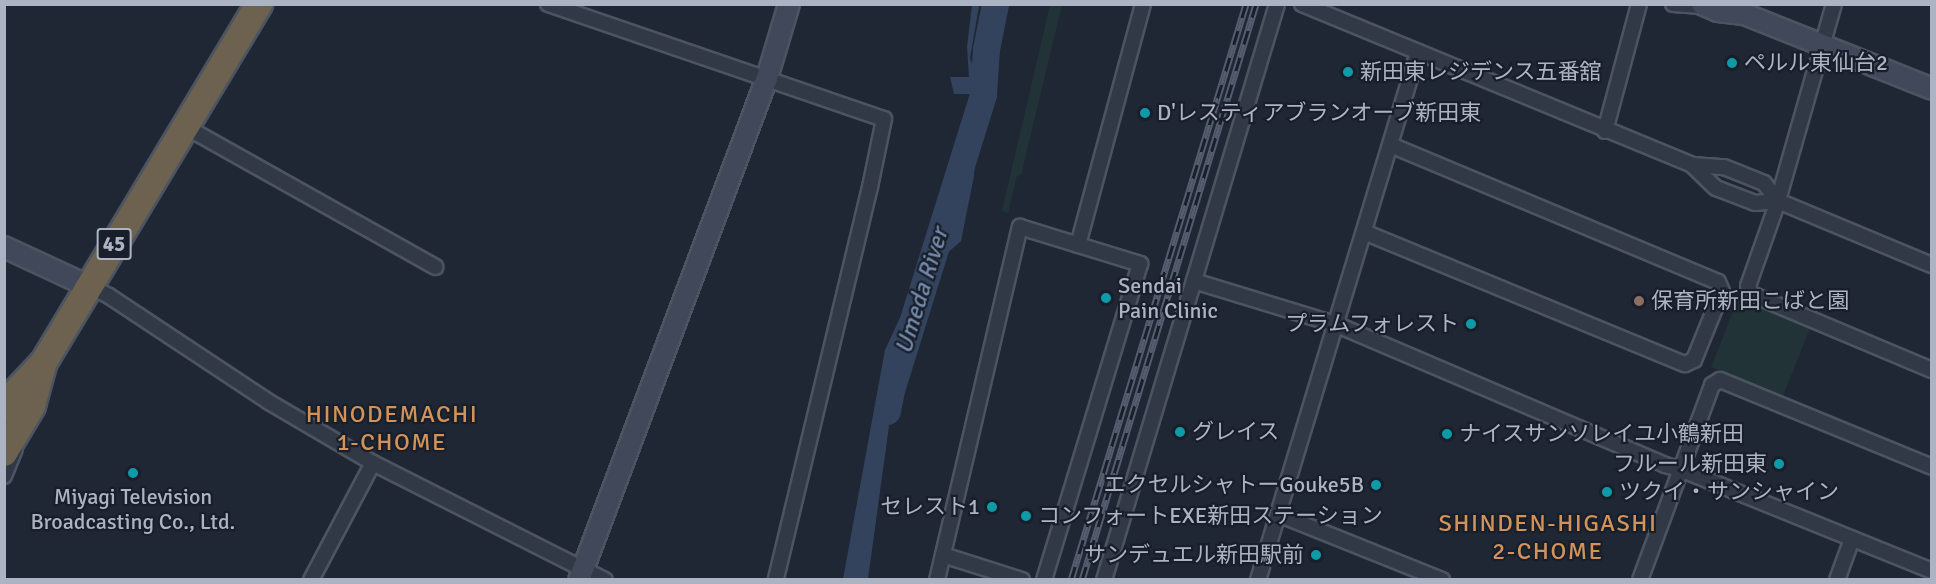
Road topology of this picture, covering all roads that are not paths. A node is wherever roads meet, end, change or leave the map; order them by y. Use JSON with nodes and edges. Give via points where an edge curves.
{"nodes":[{"id":1,"x":259,"y":4,"type":"edge"},
{"id":2,"x":548,"y":4,"type":"edge"},
{"id":3,"x":789,"y":4,"type":"edge"},
{"id":4,"x":1143,"y":4,"type":"edge"},
{"id":5,"x":1277,"y":4,"type":"edge"},
{"id":6,"x":1302,"y":4,"type":"edge"},
{"id":7,"x":1639,"y":4,"type":"edge"},
{"id":8,"x":1673,"y":4,"type":"edge"},
{"id":9,"x":1834,"y":4,"type":"edge"},
{"id":10,"x":1703,"y":5,"type":"edge"},
{"id":11,"x":1739,"y":9,"type":"edge"},
{"id":12,"x":1823,"y":45,"type":"junction"},
{"id":13,"x":1418,"y":52,"type":"junction"},
{"id":14,"x":766,"y":78,"type":"junction"},
{"id":15,"x":1932,"y":90,"type":"edge"},
{"id":16,"x":186,"y":127,"type":"junction"},
{"id":17,"x":1605,"y":131,"type":"junction"},
{"id":18,"x":1390,"y":145,"type":"junction"},
{"id":19,"x":1692,"y":165,"type":"junction"},
{"id":20,"x":1778,"y":201,"type":"junction"},
{"id":21,"x":1364,"y":232,"type":"junction"},
{"id":22,"x":1078,"y":245,"type":"junction"},
{"id":23,"x":4,"y":247,"type":"edge"},
{"id":24,"x":1932,"y":265,"type":"edge"},
{"id":25,"x":435,"y":267,"type":"dead end"},
{"id":26,"x":1194,"y":281,"type":"junction"},
{"id":27,"x":88,"y":286,"type":"junction"},
{"id":28,"x":1335,"y":324,"type":"junction"},
{"id":29,"x":44,"y":362,"type":"junction"},
{"id":30,"x":1932,"y":370,"type":"edge"},
{"id":31,"x":32,"y":406,"type":"junction"},
{"id":32,"x":4,"y":410,"type":"edge"},
{"id":33,"x":4,"y":453,"type":"edge"},
{"id":34,"x":373,"y":463,"type":"junction"},
{"id":35,"x":1932,"y":467,"type":"edge"},
{"id":36,"x":1680,"y":469,"type":"junction"},
{"id":37,"x":4,"y":476,"type":"edge"},
{"id":38,"x":1278,"y":514,"type":"junction"},
{"id":39,"x":1852,"y":539,"type":"junction"},
{"id":40,"x":943,"y":555,"type":"junction"},
{"id":41,"x":1932,"y":571,"type":"edge"},
{"id":42,"x":581,"y":574,"type":"edge"},
{"id":43,"x":311,"y":579,"type":"edge"},
{"id":44,"x":605,"y":579,"type":"edge"},
{"id":45,"x":776,"y":579,"type":"edge"},
{"id":46,"x":937,"y":579,"type":"edge"},
{"id":47,"x":1022,"y":579,"type":"edge"},
{"id":48,"x":1044,"y":579,"type":"edge"},
{"id":49,"x":1104,"y":579,"type":"edge"},
{"id":50,"x":1258,"y":579,"type":"edge"},
{"id":51,"x":1442,"y":579,"type":"edge"},
{"id":52,"x":1640,"y":579,"type":"edge"},
{"id":53,"x":1837,"y":579,"type":"edge"}],
"edges":[{"from":1,"to":16,"type":"highway","number":"45"},
{"from":2,"to":14,"type":"street"},
{"from":3,"to":14,"type":"street"},
{"from":4,"to":22,"type":"street"},
{"from":5,"to":26,"type":"street"},
{"from":6,"to":13,"type":"street"},
{"from":7,"to":17,"type":"street"},
{"from":8,"to":10,"type":"street"},
{"from":9,"to":12,"type":"street"},
{"from":10,"to":11,"type":"street","via":[[1718,11]]},
{"from":11,"to":12,"type":"street"},
{"from":12,"to":15,"type":"street"},
{"from":12,"to":20,"type":"street"},
{"from":13,"to":17,"type":"street"},
{"from":13,"to":18,"type":"street"},
{"from":14,"to":42,"type":"street"},
{"from":14,"to":45,"type":"street","via":[[884,119]]},
{"from":16,"to":25,"type":"street"},
{"from":16,"to":27,"type":"highway","number":"45"},
{"from":17,"to":19,"type":"street"},
{"from":18,"to":21,"type":"street"},
{"from":18,"to":21,"type":"street","via":[[1718,282],[1722,291],[1694,360],[1685,364]]},
{"from":19,"to":20,"type":"street","via":[[1724,167],[1764,183]]},
{"from":19,"to":20,"type":"street","via":[[1716,188],[1755,203]]},
{"from":20,"to":24,"type":"street"},
{"from":20,"to":30,"type":"street","via":[[1748,286],[1751,294]]},
{"from":21,"to":28,"type":"street"},
{"from":22,"to":40,"type":"street","via":[[1020,227]]},
{"from":22,"to":48,"type":"street","via":[[1140,264]]},
{"from":23,"to":27,"type":"street"},
{"from":26,"to":28,"type":"street"},
{"from":26,"to":49,"type":"street"},
{"from":27,"to":29,"type":"highway","number":"45"},
{"from":27,"to":34,"type":"street","via":[[269,402]]},
{"from":28,"to":36,"type":"street"},
{"from":28,"to":38,"type":"street"},
{"from":29,"to":31,"type":"highway","number":"45"},
{"from":29,"to":32,"type":"highway","number":"45"},
{"from":31,"to":33,"type":"highway","number":"45"},
{"from":31,"to":37,"type":"street"},
{"from":34,"to":42,"type":"street"},
{"from":34,"to":43,"type":"street"},
{"from":35,"to":36,"type":"street","via":[[1720,380],[1712,385]]},
{"from":36,"to":39,"type":"street"},
{"from":36,"to":52,"type":"street"},
{"from":38,"to":50,"type":"street"},
{"from":38,"to":51,"type":"street"},
{"from":39,"to":41,"type":"street"},
{"from":39,"to":53,"type":"street"},
{"from":40,"to":46,"type":"street"},
{"from":40,"to":47,"type":"street"},
{"from":42,"to":44,"type":"street"}]}
